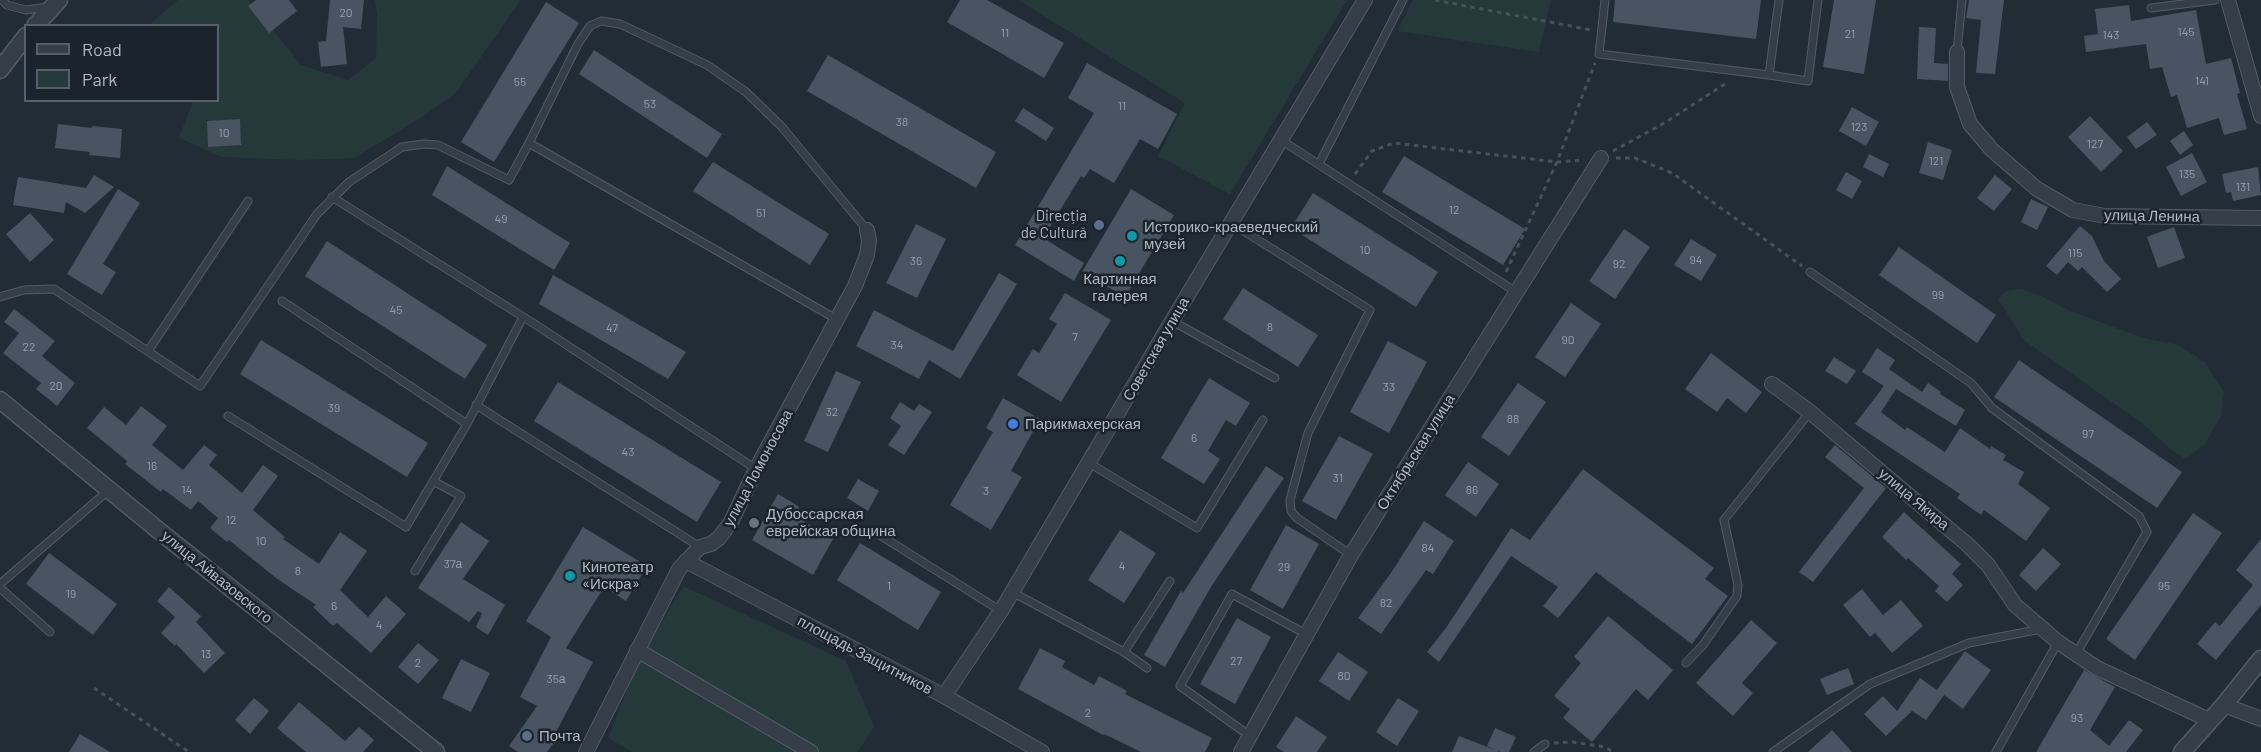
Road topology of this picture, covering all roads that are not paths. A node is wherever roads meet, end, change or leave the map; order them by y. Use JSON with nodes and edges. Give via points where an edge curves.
{"nodes":[{"id":1,"x":3,"y":0,"type":"edge"},
{"id":2,"x":1365,"y":0,"type":"edge"},
{"id":3,"x":1403,"y":0,"type":"edge"},
{"id":4,"x":1605,"y":0,"type":"edge"},
{"id":5,"x":1779,"y":0,"type":"edge"},
{"id":6,"x":1818,"y":0,"type":"edge"},
{"id":7,"x":1962,"y":0,"type":"edge"},
{"id":8,"x":2215,"y":0,"type":"edge"},
{"id":9,"x":2228,"y":0,"type":"edge"},
{"id":10,"x":55,"y":3,"type":"edge"},
{"id":11,"x":2151,"y":8,"type":"dead end"},
{"id":12,"x":37,"y":24,"type":"edge"},
{"id":13,"x":24,"y":39,"type":"edge"},
{"id":14,"x":1957,"y":52,"type":"joint"},
{"id":15,"x":0,"y":70,"type":"edge"},
{"id":16,"x":1769,"y":75,"type":"junction"},
{"id":17,"x":2261,"y":116,"type":"edge"},
{"id":18,"x":1281,"y":140,"type":"junction"},
{"id":19,"x":529,"y":142,"type":"junction"},
{"id":20,"x":1600,"y":158,"type":"road end"},
{"id":21,"x":1320,"y":164,"type":"junction"},
{"id":22,"x":332,"y":197,"type":"junction"},
{"id":23,"x":248,"y":201,"type":"dead end"},
{"id":24,"x":2261,"y":218,"type":"edge"},
{"id":25,"x":1231,"y":223,"type":"junction"},
{"id":26,"x":867,"y":230,"type":"joint"},
{"id":27,"x":1810,"y":272,"type":"dead end"},
{"id":28,"x":1516,"y":292,"type":"junction"},
{"id":29,"x":0,"y":297,"type":"edge"},
{"id":30,"x":282,"y":301,"type":"dead end"},
{"id":31,"x":522,"y":317,"type":"junction"},
{"id":32,"x":838,"y":320,"type":"junction"},
{"id":33,"x":1172,"y":321,"type":"junction"},
{"id":34,"x":148,"y":351,"type":"junction"},
{"id":35,"x":1275,"y":378,"type":"dead end"},
{"id":36,"x":1772,"y":384,"type":"dead end"},
{"id":37,"x":0,"y":400,"type":"edge"},
{"id":38,"x":476,"y":405,"type":"junction"},
{"id":39,"x":1810,"y":412,"type":"junction"},
{"id":40,"x":228,"y":416,"type":"dead end"},
{"id":41,"x":1263,"y":420,"type":"dead end"},
{"id":42,"x":467,"y":424,"type":"junction"},
{"id":43,"x":1089,"y":463,"type":"junction"},
{"id":44,"x":756,"y":469,"type":"junction"},
{"id":45,"x":433,"y":481,"type":"junction"},
{"id":46,"x":110,"y":489,"type":"junction"},
{"id":47,"x":878,"y":534,"type":"dead end"},
{"id":48,"x":700,"y":547,"type":"junction"},
{"id":49,"x":1351,"y":555,"type":"junction"},
{"id":50,"x":686,"y":561,"type":"junction"},
{"id":51,"x":415,"y":571,"type":"dead end"},
{"id":52,"x":1170,"y":581,"type":"dead end"},
{"id":53,"x":0,"y":586,"type":"edge"},
{"id":54,"x":1012,"y":592,"type":"junction"},
{"id":55,"x":1001,"y":611,"type":"junction"},
{"id":56,"x":2041,"y":629,"type":"junction"},
{"id":57,"x":50,"y":633,"type":"dead end"},
{"id":58,"x":1306,"y":634,"type":"junction"},
{"id":59,"x":2058,"y":642,"type":"junction"},
{"id":60,"x":637,"y":650,"type":"junction"},
{"id":61,"x":1124,"y":652,"type":"junction"},
{"id":62,"x":2076,"y":654,"type":"junction"},
{"id":63,"x":2261,"y":658,"type":"edge"},
{"id":64,"x":1686,"y":663,"type":"dead end"},
{"id":65,"x":1148,"y":668,"type":"dead end"},
{"id":66,"x":944,"y":696,"type":"junction"},
{"id":67,"x":2224,"y":705,"type":"junction"},
{"id":68,"x":2261,"y":719,"type":"edge"},
{"id":69,"x":2209,"y":720,"type":"junction"},
{"id":70,"x":1250,"y":736,"type":"junction"},
{"id":71,"x":1545,"y":744,"type":"road end"},
{"id":72,"x":436,"y":752,"type":"edge"},
{"id":73,"x":586,"y":752,"type":"edge"},
{"id":74,"x":810,"y":752,"type":"edge"},
{"id":75,"x":1042,"y":752,"type":"edge"},
{"id":76,"x":1241,"y":752,"type":"edge"},
{"id":77,"x":1534,"y":752,"type":"edge"},
{"id":78,"x":1773,"y":752,"type":"edge"},
{"id":79,"x":1996,"y":752,"type":"edge"},
{"id":80,"x":2182,"y":752,"type":"edge"}],
"edges":[{"from":1,"to":10,"type":"lane","via":[[26,10]]},
{"from":2,"to":18,"type":"street","name":"Советская улица"},
{"from":3,"to":21,"type":"lane"},
{"from":4,"to":16,"type":"lane","via":[[1599,54]]},
{"from":5,"to":16,"type":"lane"},
{"from":6,"to":16,"type":"lane","via":[[1808,81]]},
{"from":7,"to":14,"type":"lane"},
{"from":8,"to":11,"type":"lane"},
{"from":9,"to":17,"type":"street"},
{"from":10,"to":12,"type":"street"},
{"from":13,"to":15,"type":"street"},
{"from":14,"to":24,"type":"street","name":"улица Ленина","via":[[1957,87],[1970,124],[1992,150],[2037,189],[2073,210],[2104,216]]},
{"from":18,"to":21,"type":"lane"},
{"from":18,"to":25,"type":"street","name":"Советская улица"},
{"from":19,"to":22,"type":"lane","via":[[509,180],[438,145],[424,144],[402,147]]},
{"from":19,"to":26,"type":"lane","via":[[590,26],[602,21],[620,24],[707,64],[746,92],[782,127]]},
{"from":19,"to":32,"type":"lane"},
{"from":20,"to":28,"type":"street","name":"Октябрьская улица"},
{"from":21,"to":28,"type":"lane"},
{"from":22,"to":31,"type":"lane"},
{"from":22,"to":34,"type":"lane","via":[[200,386]]},
{"from":23,"to":34,"type":"lane"},
{"from":25,"to":33,"type":"street","name":"Советская улица"},
{"from":25,"to":49,"type":"lane","via":[[1370,310],[1308,434],[1290,500],[1291,511],[1297,518]]},
{"from":26,"to":32,"type":"street","name":"улица Ломоносова","via":[[867,255]]},
{"from":27,"to":62,"type":"lane","via":[[1971,383],[1992,408],[2139,516],[2147,532]]},
{"from":28,"to":49,"type":"street","name":"Октябрьская улица"},
{"from":29,"to":34,"type":"lane","via":[[24,290],[54,289]]},
{"from":30,"to":42,"type":"lane"},
{"from":31,"to":38,"type":"lane"},
{"from":31,"to":44,"type":"lane"},
{"from":32,"to":44,"type":"street","name":"улица Ломоносова"},
{"from":33,"to":35,"type":"lane"},
{"from":33,"to":43,"type":"street","name":"Советская улица"},
{"from":36,"to":39,"type":"street","name":"улица Якира"},
{"from":37,"to":46,"type":"street","name":"улица Айвазовского"},
{"from":38,"to":42,"type":"lane"},
{"from":38,"to":48,"type":"lane"},
{"from":39,"to":56,"type":"street","name":"улица Якира","via":[[1968,545],[1988,565],[2015,605]]},
{"from":39,"to":64,"type":"lane","via":[[1724,520],[1737,596],[1704,645]]},
{"from":40,"to":45,"type":"lane","via":[[406,527]]},
{"from":41,"to":43,"type":"lane","via":[[1197,528]]},
{"from":42,"to":45,"type":"lane"},
{"from":43,"to":54,"type":"street","name":"Советская улица"},
{"from":44,"to":48,"type":"street","name":"улица Ломоносова","via":[[731,522],[719,538]]},
{"from":45,"to":51,"type":"lane","via":[[461,496]]},
{"from":46,"to":53,"type":"lane"},
{"from":46,"to":72,"type":"street","name":"улица Айвазовского"},
{"from":47,"to":55,"type":"lane"},
{"from":48,"to":50,"type":"street","name":"улица Ломоносова"},
{"from":49,"to":58,"type":"street","name":"Октябрьская улица"},
{"from":50,"to":60,"type":"street","name":"улица Ломоносова"},
{"from":50,"to":66,"type":"street","name":"площадь Защитников"},
{"from":52,"to":61,"type":"lane"},
{"from":53,"to":57,"type":"lane"},
{"from":54,"to":55,"type":"street","name":"Советская улица"},
{"from":54,"to":61,"type":"lane"},
{"from":55,"to":66,"type":"street","name":"Советская улица"},
{"from":56,"to":59,"type":"street","name":"улица Якира"},
{"from":56,"to":78,"type":"lane","via":[[1969,643],[1870,684]]},
{"from":58,"to":70,"type":"street","name":"Октябрьская улица"},
{"from":58,"to":70,"type":"lane","via":[[1232,594],[1180,686]]},
{"from":59,"to":62,"type":"street","name":"улица Якира"},
{"from":59,"to":79,"type":"lane"},
{"from":60,"to":73,"type":"street","name":"улица Ломоносова"},
{"from":60,"to":74,"type":"street"},
{"from":61,"to":65,"type":"lane"},
{"from":62,"to":69,"type":"street","name":"улица Якира","via":[[2097,668]]},
{"from":63,"to":67,"type":"street"},
{"from":66,"to":75,"type":"street","name":"площадь Защитников"},
{"from":67,"to":68,"type":"street"},
{"from":67,"to":69,"type":"street"},
{"from":69,"to":80,"type":"street"},
{"from":70,"to":76,"type":"street","name":"Октябрьская улица"},
{"from":71,"to":77,"type":"lane"}]}
